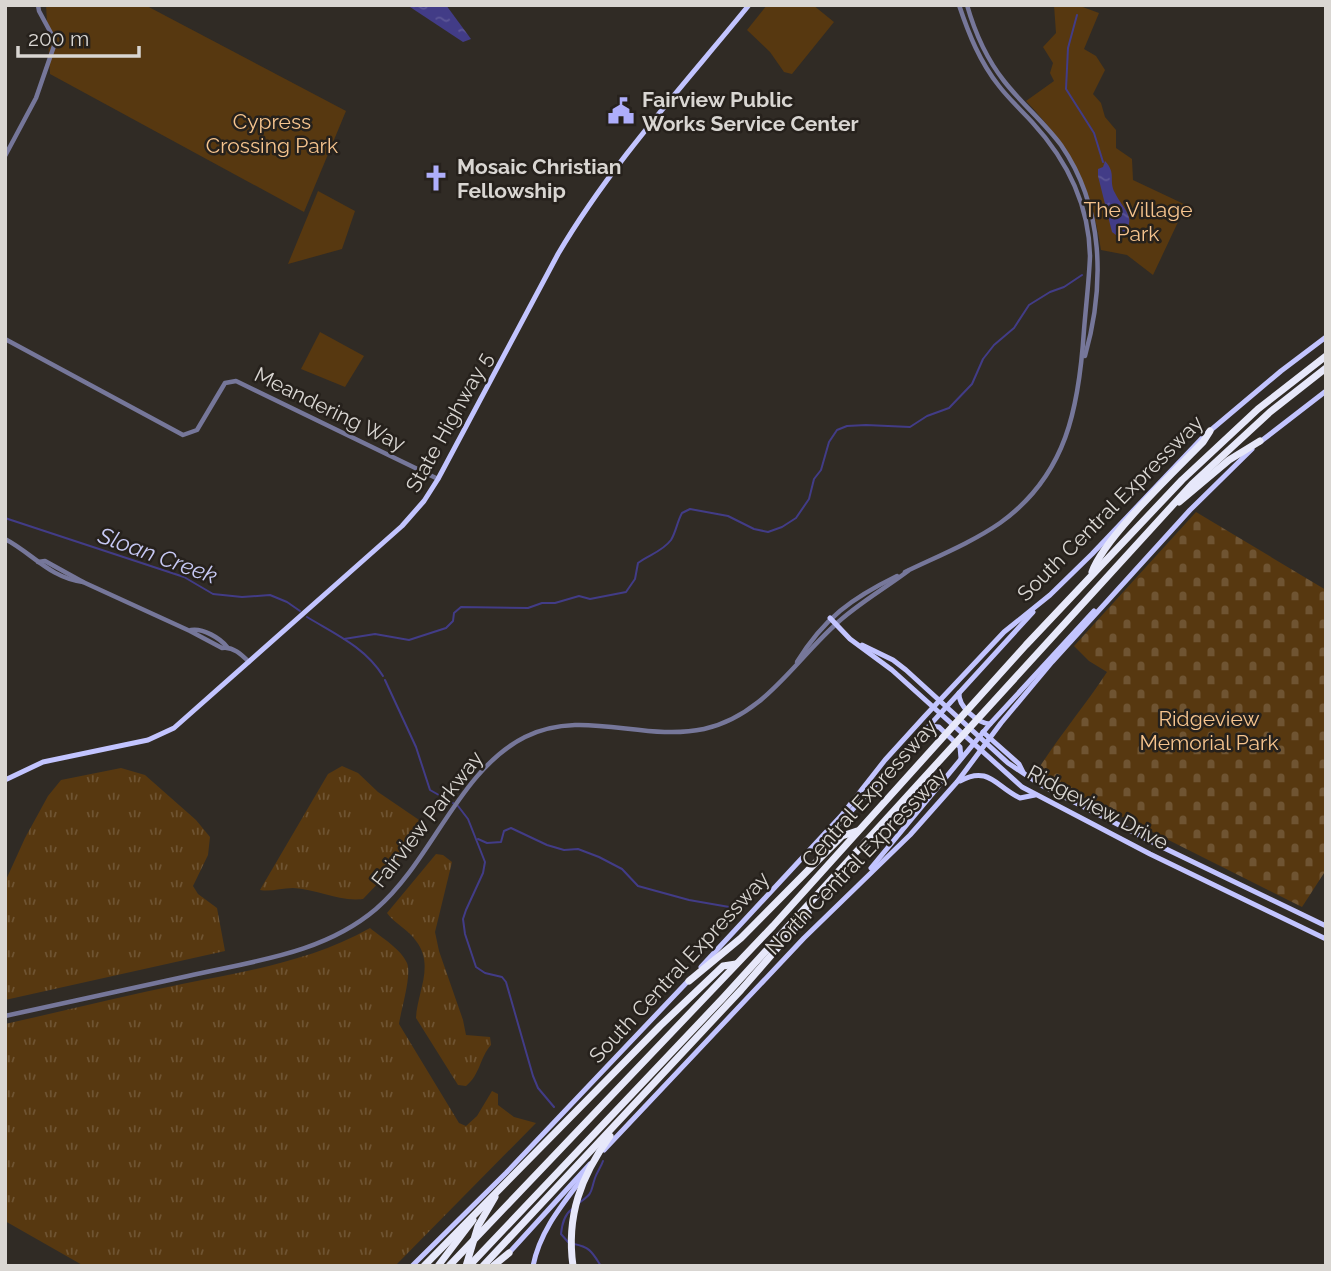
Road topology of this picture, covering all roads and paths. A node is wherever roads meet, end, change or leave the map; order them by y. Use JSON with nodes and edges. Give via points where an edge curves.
{"nodes":[{"id":1,"x":38,"y":5,"type":"edge"},
{"id":2,"x":749,"y":5,"type":"edge"},
{"id":3,"x":959,"y":5,"type":"edge"},
{"id":4,"x":967,"y":5,"type":"edge"},
{"id":5,"x":5,"y":156,"type":"edge"},
{"id":6,"x":1326,"y":337,"type":"edge"},
{"id":7,"x":5,"y":339,"type":"edge"},
{"id":8,"x":1326,"y":356,"type":"edge"},
{"id":9,"x":1082,"y":366,"type":"junction"},
{"id":10,"x":1326,"y":368,"type":"edge"},
{"id":11,"x":1326,"y":391,"type":"edge"},
{"id":12,"x":1210,"y":430,"type":"junction"},
{"id":13,"x":1261,"y":441,"type":"junction"},
{"id":14,"x":438,"y":479,"type":"junction"},
{"id":15,"x":1167,"y":511,"type":"junction"},
{"id":16,"x":5,"y":539,"type":"edge"},
{"id":17,"x":908,"y":571,"type":"junction"},
{"id":18,"x":1091,"y":577,"type":"junction"},
{"id":19,"x":1114,"y":594,"type":"junction"},
{"id":20,"x":1050,"y":595,"type":"junction"},
{"id":21,"x":830,"y":618,"type":"junction"},
{"id":22,"x":835,"y":624,"type":"junction"},
{"id":23,"x":850,"y":639,"type":"junction"},
{"id":24,"x":249,"y":662,"type":"junction"},
{"id":25,"x":786,"y":677,"type":"junction"},
{"id":26,"x":959,"y":693,"type":"junction"},
{"id":27,"x":946,"y":706,"type":"junction"},
{"id":28,"x":940,"y":713,"type":"junction"},
{"id":29,"x":990,"y":724,"type":"junction"},
{"id":30,"x":929,"y":726,"type":"junction"},
{"id":31,"x":981,"y":734,"type":"junction"},
{"id":32,"x":973,"y":744,"type":"junction"},
{"id":33,"x":961,"y":758,"type":"junction"},
{"id":34,"x":5,"y":780,"type":"edge"},
{"id":35,"x":957,"y":782,"type":"junction"},
{"id":36,"x":1035,"y":795,"type":"junction"},
{"id":37,"x":1107,"y":819,"type":"junction"},
{"id":38,"x":1102,"y":829,"type":"junction"},
{"id":39,"x":859,"y":831,"type":"junction"},
{"id":40,"x":864,"y":845,"type":"junction"},
{"id":41,"x":808,"y":852,"type":"junction"},
{"id":42,"x":858,"y":884,"type":"junction"},
{"id":43,"x":1308,"y":916,"type":"junction"},
{"id":44,"x":1326,"y":926,"type":"edge"},
{"id":45,"x":1302,"y":927,"type":"junction"},
{"id":46,"x":1326,"y":939,"type":"edge"},
{"id":47,"x":736,"y":964,"type":"junction"},
{"id":48,"x":689,"y":981,"type":"junction"},
{"id":49,"x":5,"y":1016,"type":"edge"},
{"id":50,"x":626,"y":1114,"type":"junction"},
{"id":51,"x":603,"y":1151,"type":"junction"},
{"id":52,"x":498,"y":1186,"type":"junction"},
{"id":53,"x":509,"y":1253,"type":"joint"},
{"id":54,"x":412,"y":1266,"type":"edge"},
{"id":55,"x":424,"y":1266,"type":"edge"},
{"id":56,"x":438,"y":1266,"type":"edge"},
{"id":57,"x":449,"y":1266,"type":"edge"},
{"id":58,"x":468,"y":1266,"type":"edge"},
{"id":59,"x":483,"y":1266,"type":"edge"},
{"id":60,"x":495,"y":1266,"type":"edge"},
{"id":61,"x":533,"y":1266,"type":"edge"},
{"id":62,"x":573,"y":1266,"type":"edge"}],
"edges":[{"from":1,"to":5,"type":"street","via":[[54,46],[36,98]]},
{"from":2,"to":14,"type":"main road","name":"State Highway 5","via":[[575,226]]},
{"from":3,"to":9,"type":"street","name":"Fairview Parkway","via":[[987,71],[1055,150],[1083,208],[1090,256]]},
{"from":4,"to":9,"type":"street","name":"Fairview Parkway","via":[[993,67],[1061,146],[1090,206],[1097,238],[1097,278],[1093,328]]},
{"from":6,"to":12,"type":"main road","name":"South Central Expressway"},
{"from":7,"to":14,"type":"street","name":"Meandering Way","via":[[183,435],[197,430],[225,383],[236,381]]},
{"from":8,"to":18,"type":"highway","name":"Central Expressway","via":[[1219,443]]},
{"from":9,"to":17,"type":"street","name":"Fairview Parkway","via":[[1067,436],[1033,492],[989,530]]},
{"from":10,"to":15,"type":"highway","name":"Central Expressway","via":[[1255,424]]},
{"from":11,"to":13,"type":"main road","name":"North Central Expressway"},
{"from":12,"to":18,"type":"highway","via":[[1124,526],[1096,562]]},
{"from":12,"to":20,"type":"main road","name":"South Central Expressway"},
{"from":13,"to":15,"type":"highway"},
{"from":13,"to":19,"type":"main road","name":"North Central Expressway"},
{"from":14,"to":24,"type":"main road","name":"State Highway 5","via":[[396,532]]},
{"from":15,"to":40,"type":"highway","name":"Central Expressway"},
{"from":16,"to":24,"type":"street","via":[[43,567],[227,647]]},
{"from":17,"to":21,"type":"street","name":"Fairview Parkway","via":[[859,595]]},
{"from":17,"to":22,"type":"street","name":"Fairview Parkway"},
{"from":18,"to":39,"type":"highway","name":"Central Expressway"},
{"from":19,"to":29,"type":"main road"},
{"from":19,"to":35,"type":"main road","name":"North Central Expressway","via":[[1031,686]]},
{"from":20,"to":26,"type":"main road"},
{"from":20,"to":41,"type":"main road","name":"South Central Expressway","via":[[987,649]]},
{"from":21,"to":22,"type":"main road","name":"Ridgeview Drive"},
{"from":21,"to":25,"type":"street","name":"Fairview Parkway"},
{"from":22,"to":23,"type":"main road","name":"Ridgeview Drive"},
{"from":22,"to":25,"type":"street","name":"Fairview Parkway"},
{"from":23,"to":27,"type":"main road","name":"Ridgeview Drive","via":[[893,660]]},
{"from":23,"to":28,"type":"main road","name":"Ridgeview Drive"},
{"from":24,"to":34,"type":"main road","name":"State Highway 5","via":[[163,734],[50,760]]},
{"from":25,"to":49,"type":"street","name":"Fairview Parkway","via":[[749,710],[703,729],[653,733],[590,724],[557,727],[504,749],[376,909],[315,945]]},
{"from":26,"to":27,"type":"main road"},
{"from":26,"to":29,"type":"main road","via":[[961,705],[982,723]]},
{"from":27,"to":28,"type":"main road"},
{"from":27,"to":31,"type":"main road","name":"Ridgeview Drive"},
{"from":28,"to":30,"type":"main road"},
{"from":28,"to":32,"type":"main road","name":"Ridgeview Drive"},
{"from":29,"to":31,"type":"main road"},
{"from":30,"to":33,"type":"main road","via":[[939,727],[960,747]]},
{"from":30,"to":41,"type":"main road","via":[[828,837]]},
{"from":31,"to":32,"type":"main road"},
{"from":31,"to":37,"type":"main road","name":"Ridgeview Drive","via":[[1008,763]]},
{"from":32,"to":33,"type":"main road"},
{"from":32,"to":36,"type":"main road","name":"Ridgeview Drive"},
{"from":33,"to":42,"type":"main road"},
{"from":35,"to":36,"type":"main road","via":[[980,775],[1020,797]]},
{"from":35,"to":42,"type":"main road","name":"North Central Expressway"},
{"from":36,"to":38,"type":"main road","name":"Ridgeview Drive"},
{"from":37,"to":38,"type":"main road"},
{"from":37,"to":43,"type":"main road","name":"Ridgeview Drive"},
{"from":38,"to":45,"type":"main road","name":"Ridgeview Drive"},
{"from":39,"to":47,"type":"highway","name":"Central Expressway"},
{"from":39,"to":48,"type":"highway","via":[[842,836],[741,939]]},
{"from":40,"to":50,"type":"highway","via":[[749,981]]},
{"from":40,"to":58,"type":"highway","name":"Central Expressway"},
{"from":41,"to":48,"type":"main road","name":"South Central Expressway"},
{"from":42,"to":51,"type":"main road","name":"North Central Expressway"},
{"from":43,"to":44,"type":"main road","name":"Ridgeview Drive"},
{"from":43,"to":45,"type":"main road"},
{"from":45,"to":46,"type":"main road","name":"Ridgeview Drive"},
{"from":47,"to":52,"type":"highway","via":[[723,966]]},
{"from":47,"to":57,"type":"highway","name":"Central Expressway"},
{"from":48,"to":52,"type":"main road","name":"South Central Expressway"},
{"from":50,"to":59,"type":"highway"},
{"from":50,"to":62,"type":"highway","via":[[580,1187],[572,1227]]},
{"from":51,"to":53,"type":"main road","name":"North Central Expressway"},
{"from":51,"to":61,"type":"main road","via":[[547,1225]]},
{"from":52,"to":54,"type":"main road","name":"South Central Expressway"},
{"from":52,"to":55,"type":"highway"},
{"from":52,"to":56,"type":"highway"},
{"from":52,"to":58,"type":"highway","via":[[478,1226]]},
{"from":53,"to":60,"type":"highway"}]}
